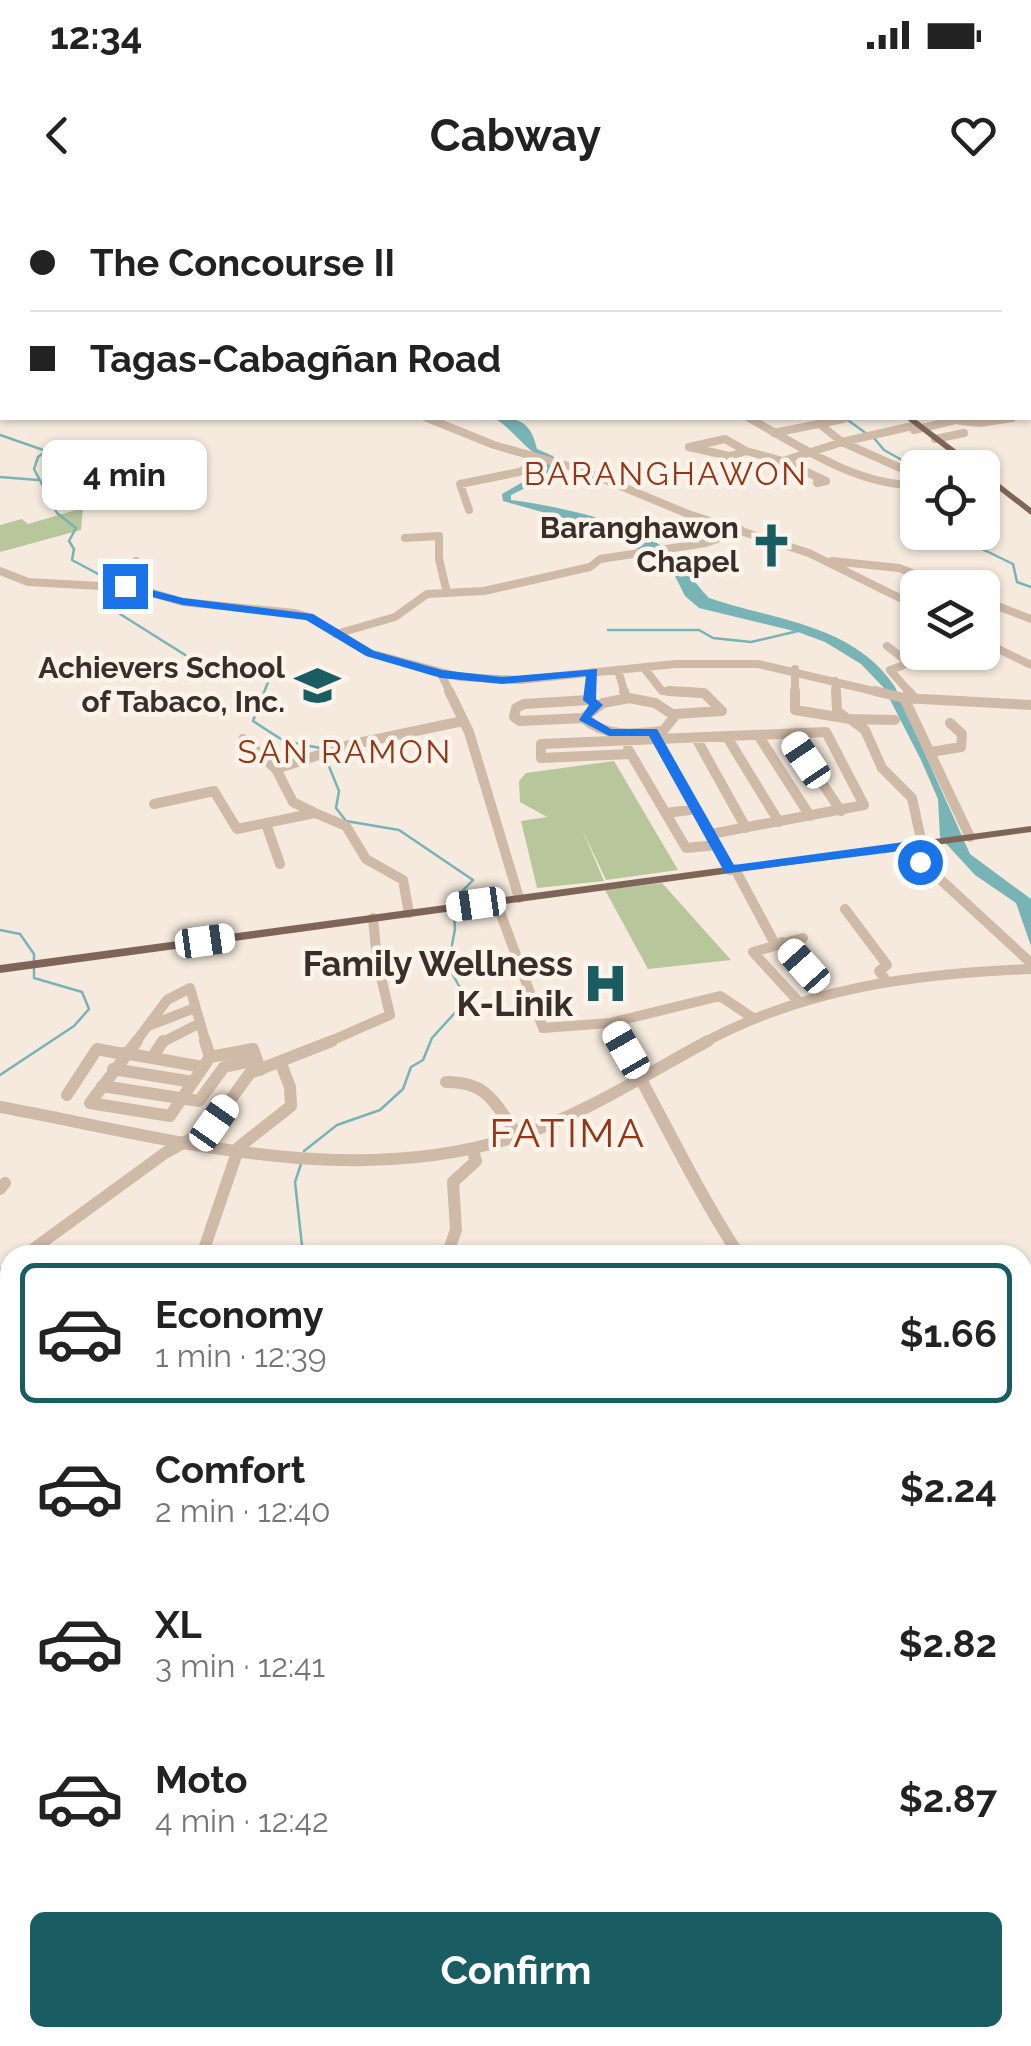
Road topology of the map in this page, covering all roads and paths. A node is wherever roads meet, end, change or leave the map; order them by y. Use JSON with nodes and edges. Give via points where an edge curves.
{"nodes":[{"id":1,"x":432,"y":420,"type":"edge"},
{"id":2,"x":751,"y":420,"type":"edge"},
{"id":3,"x":843,"y":420,"type":"edge"},
{"id":4,"x":911,"y":420,"type":"edge"},
{"id":5,"x":957,"y":420,"type":"edge"},
{"id":6,"x":966,"y":420,"type":"edge"},
{"id":7,"x":999,"y":420,"type":"edge"},
{"id":8,"x":822,"y":426,"type":"junction"},
{"id":9,"x":920,"y":427,"type":"junction"},
{"id":10,"x":964,"y":432,"type":"dead end"},
{"id":11,"x":774,"y":433,"type":"junction"},
{"id":12,"x":935,"y":439,"type":"junction"},
{"id":13,"x":842,"y":442,"type":"junction"},
{"id":14,"x":746,"y":450,"type":"junction"},
{"id":15,"x":951,"y":450,"type":"edge"},
{"id":16,"x":806,"y":451,"type":"junction"},
{"id":17,"x":548,"y":460,"type":"junction"},
{"id":18,"x":779,"y":463,"type":"junction"},
{"id":19,"x":876,"y":478,"type":"junction"},
{"id":20,"x":826,"y":480,"type":"dead end"},
{"id":21,"x":900,"y":487,"type":"edge"},
{"id":22,"x":1000,"y":487,"type":"edge"},
{"id":23,"x":469,"y":510,"type":"dead end"},
{"id":24,"x":1031,"y":512,"type":"edge"},
{"id":25,"x":743,"y":530,"type":"junction"},
{"id":26,"x":405,"y":538,"type":"dead end"},
{"id":27,"x":136,"y":561,"type":"dead end"},
{"id":28,"x":828,"y":561,"type":"junction"},
{"id":29,"x":900,"y":570,"type":"edge"},
{"id":30,"x":0,"y":571,"type":"edge"},
{"id":31,"x":139,"y":588,"type":"junction"},
{"id":32,"x":447,"y":594,"type":"junction"},
{"id":33,"x":900,"y":598,"type":"edge"},
{"id":34,"x":1000,"y":607,"type":"edge"},
{"id":35,"x":1031,"y":619,"type":"edge"},
{"id":36,"x":336,"y":634,"type":"junction"},
{"id":37,"x":887,"y":646,"type":"dead end"},
{"id":38,"x":1000,"y":650,"type":"edge"},
{"id":39,"x":1031,"y":665,"type":"edge"},
{"id":40,"x":644,"y":668,"type":"junction"},
{"id":41,"x":618,"y":670,"type":"junction"},
{"id":42,"x":795,"y":670,"type":"junction"},
{"id":43,"x":593,"y":672,"type":"junction"},
{"id":44,"x":441,"y":674,"type":"junction"},
{"id":45,"x":835,"y":681,"type":"junction"},
{"id":46,"x":675,"y":692,"type":"junction"},
{"id":47,"x":907,"y":698,"type":"junction"},
{"id":48,"x":626,"y":700,"type":"junction"},
{"id":49,"x":569,"y":702,"type":"junction"},
{"id":50,"x":593,"y":702,"type":"junction"},
{"id":51,"x":1031,"y":705,"type":"edge"},
{"id":52,"x":703,"y":713,"type":"junction"},
{"id":53,"x":675,"y":714,"type":"junction"},
{"id":54,"x":583,"y":718,"type":"junction"},
{"id":55,"x":847,"y":718,"type":"junction"},
{"id":56,"x":554,"y":719,"type":"junction"},
{"id":57,"x":463,"y":720,"type":"junction"},
{"id":58,"x":895,"y":720,"type":"dead end"},
{"id":59,"x":950,"y":723,"type":"dead end"},
{"id":60,"x":564,"y":729,"type":"dead end"},
{"id":61,"x":789,"y":734,"type":"junction"},
{"id":62,"x":758,"y":735,"type":"junction"},
{"id":63,"x":655,"y":736,"type":"junction"},
{"id":64,"x":728,"y":737,"type":"junction"},
{"id":65,"x":696,"y":738,"type":"junction"},
{"id":66,"x":244,"y":739,"type":"dead end"},
{"id":67,"x":624,"y":741,"type":"junction"},
{"id":68,"x":932,"y":752,"type":"junction"},
{"id":69,"x":631,"y":754,"type":"junction"},
{"id":70,"x":276,"y":769,"type":"junction"},
{"id":71,"x":154,"y":804,"type":"dead end"},
{"id":72,"x":696,"y":809,"type":"junction"},
{"id":73,"x":841,"y":811,"type":"junction"},
{"id":74,"x":315,"y":813,"type":"junction"},
{"id":75,"x":667,"y":813,"type":"junction"},
{"id":76,"x":810,"y":816,"type":"junction"},
{"id":77,"x":779,"y":822,"type":"junction"},
{"id":78,"x":266,"y":824,"type":"junction"},
{"id":79,"x":746,"y":828,"type":"junction"},
{"id":80,"x":1031,"y":828,"type":"edge"},
{"id":81,"x":711,"y":834,"type":"junction"},
{"id":82,"x":968,"y":837,"type":"junction"},
{"id":83,"x":922,"y":844,"type":"junction"},
{"id":84,"x":716,"y":845,"type":"junction"},
{"id":85,"x":904,"y":846,"type":"junction"},
{"id":86,"x":280,"y":864,"type":"dead end"},
{"id":87,"x":732,"y":869,"type":"junction"},
{"id":88,"x":519,"y":898,"type":"junction"},
{"id":89,"x":496,"y":901,"type":"junction"},
{"id":90,"x":845,"y":909,"type":"dead end"},
{"id":91,"x":409,"y":913,"type":"junction"},
{"id":92,"x":373,"y":918,"type":"junction"},
{"id":93,"x":803,"y":938,"type":"dead end"},
{"id":94,"x":778,"y":943,"type":"junction"},
{"id":95,"x":804,"y":966,"type":"dead end"},
{"id":96,"x":1031,"y":966,"type":"edge"},
{"id":97,"x":0,"y":969,"type":"edge"},
{"id":98,"x":885,"y":979,"type":"junction"},
{"id":99,"x":798,"y":1001,"type":"junction"},
{"id":100,"x":196,"y":1008,"type":"junction"},
{"id":101,"x":754,"y":1018,"type":"junction"},
{"id":102,"x":200,"y":1023,"type":"junction"},
{"id":103,"x":610,"y":1023,"type":"junction"},
{"id":104,"x":144,"y":1028,"type":"junction"},
{"id":105,"x":123,"y":1054,"type":"junction"},
{"id":106,"x":152,"y":1058,"type":"junction"},
{"id":107,"x":206,"y":1062,"type":"junction"},
{"id":108,"x":280,"y":1064,"type":"junction"},
{"id":109,"x":258,"y":1065,"type":"junction"},
{"id":110,"x":112,"y":1070,"type":"junction"},
{"id":111,"x":642,"y":1077,"type":"junction"},
{"id":112,"x":192,"y":1082,"type":"junction"},
{"id":113,"x":446,"y":1082,"type":"dead end"},
{"id":114,"x":102,"y":1086,"type":"junction"},
{"id":115,"x":67,"y":1095,"type":"dead end"},
{"id":116,"x":181,"y":1099,"type":"junction"},
{"id":117,"x":0,"y":1108,"type":"edge"},
{"id":118,"x":519,"y":1136,"type":"junction"},
{"id":119,"x":186,"y":1143,"type":"junction"},
{"id":120,"x":472,"y":1148,"type":"junction"},
{"id":121,"x":236,"y":1152,"type":"junction"},
{"id":122,"x":39,"y":1245,"type":"edge"},
{"id":123,"x":205,"y":1245,"type":"edge"},
{"id":124,"x":451,"y":1245,"type":"edge"},
{"id":125,"x":733,"y":1245,"type":"edge"}],
"edges":[{"from":1,"to":17,"type":"street"},
{"from":2,"to":11,"type":"street"},
{"from":3,"to":8,"type":"street"},
{"from":4,"to":9,"type":"main road"},
{"from":5,"to":9,"type":"street"},
{"from":6,"to":7,"type":"street"},
{"from":8,"to":11,"type":"street"},
{"from":8,"to":13,"type":"street"},
{"from":9,"to":12,"type":"main road"},
{"from":9,"to":13,"type":"street"},
{"from":10,"to":12,"type":"street"},
{"from":11,"to":16,"type":"street"},
{"from":12,"to":15,"type":"main road"},
{"from":13,"to":16,"type":"street"},
{"from":13,"to":19,"type":"street","via":[[907,469]]},
{"from":14,"to":14,"type":"street","via":[[721,439],[686,445],[726,457]]},
{"from":14,"to":18,"type":"street"},
{"from":16,"to":18,"type":"street"},
{"from":16,"to":19,"type":"street"},
{"from":17,"to":23,"type":"street","via":[[460,484]]},
{"from":17,"to":25,"type":"street"},
{"from":18,"to":20,"type":"street"},
{"from":19,"to":21,"type":"street"},
{"from":22,"to":24,"type":"main road"},
{"from":25,"to":28,"type":"street"},
{"from":25,"to":32,"type":"street","via":[[706,544],[602,558],[484,592]]},
{"from":26,"to":32,"type":"street","via":[[439,536]]},
{"from":27,"to":31,"type":"street"},
{"from":28,"to":29,"type":"street"},
{"from":28,"to":33,"type":"street"},
{"from":30,"to":31,"type":"street","via":[[28,582]]},
{"from":31,"to":36,"type":"street","via":[[183,602],[309,616]]},
{"from":32,"to":36,"type":"street","via":[[426,594],[395,617]]},
{"from":34,"to":35,"type":"street"},
{"from":36,"to":44,"type":"street","via":[[370,653]]},
{"from":37,"to":47,"type":"street","via":[[904,660],[890,670]]},
{"from":38,"to":39,"type":"street"},
{"from":40,"to":41,"type":"street"},
{"from":40,"to":42,"type":"street","via":[[758,664]]},
{"from":40,"to":46,"type":"street","via":[[662,691]]},
{"from":41,"to":43,"type":"street"},
{"from":41,"to":48,"type":"street"},
{"from":42,"to":45,"type":"street"},
{"from":42,"to":55,"type":"street","via":[[795,710]]},
{"from":43,"to":44,"type":"street","via":[[502,680]]},
{"from":43,"to":50,"type":"street"},
{"from":44,"to":57,"type":"street"},
{"from":45,"to":47,"type":"street"},
{"from":45,"to":55,"type":"street","via":[[837,711]]},
{"from":46,"to":52,"type":"street"},
{"from":46,"to":52,"type":"street","via":[[704,693],[722,709]]},
{"from":47,"to":51,"type":"street"},
{"from":47,"to":68,"type":"street"},
{"from":48,"to":50,"type":"street"},
{"from":48,"to":53,"type":"street","via":[[656,703]]},
{"from":49,"to":50,"type":"street"},
{"from":49,"to":56,"type":"street"},
{"from":49,"to":56,"type":"street","via":[[529,703],[514,712],[520,721]]},
{"from":50,"to":54,"type":"street"},
{"from":52,"to":53,"type":"street"},
{"from":53,"to":63,"type":"street"},
{"from":54,"to":56,"type":"street"},
{"from":54,"to":63,"type":"street","via":[[609,732]]},
{"from":55,"to":58,"type":"street"},
{"from":55,"to":83,"type":"street","via":[[864,730],[882,768],[912,798]]},
{"from":56,"to":60,"type":"street"},
{"from":57,"to":70,"type":"street"},
{"from":57,"to":88,"type":"street"},
{"from":59,"to":68,"type":"street","via":[[962,734],[961,747]]},
{"from":61,"to":62,"type":"street"},
{"from":61,"to":73,"type":"street"},
{"from":61,"to":73,"type":"street","via":[[827,734],[864,804]]},
{"from":62,"to":64,"type":"street"},
{"from":62,"to":76,"type":"street"},
{"from":63,"to":65,"type":"street"},
{"from":63,"to":67,"type":"street"},
{"from":63,"to":72,"type":"street"},
{"from":64,"to":65,"type":"street"},
{"from":64,"to":77,"type":"street"},
{"from":65,"to":79,"type":"street"},
{"from":66,"to":70,"type":"street"},
{"from":67,"to":69,"type":"street"},
{"from":67,"to":69,"type":"street","via":[[541,744],[540,758]]},
{"from":68,"to":82,"type":"street"},
{"from":69,"to":75,"type":"street"},
{"from":70,"to":74,"type":"street","via":[[293,802]]},
{"from":71,"to":78,"type":"street","via":[[214,790],[237,829]]},
{"from":72,"to":75,"type":"street"},
{"from":72,"to":81,"type":"street"},
{"from":73,"to":76,"type":"street"},
{"from":74,"to":78,"type":"street"},
{"from":74,"to":91,"type":"street","via":[[346,826],[366,859],[400,877]]},
{"from":75,"to":84,"type":"street","via":[[687,849]]},
{"from":76,"to":77,"type":"street"},
{"from":77,"to":79,"type":"street"},
{"from":78,"to":86,"type":"street"},
{"from":79,"to":81,"type":"street"},
{"from":80,"to":82,"type":"main road"},
{"from":81,"to":84,"type":"street"},
{"from":82,"to":83,"type":"main road"},
{"from":83,"to":85,"type":"main road"},
{"from":84,"to":87,"type":"street"},
{"from":85,"to":87,"type":"main road"},
{"from":85,"to":96,"type":"street"},
{"from":87,"to":88,"type":"main road"},
{"from":87,"to":94,"type":"street"},
{"from":88,"to":89,"type":"main road"},
{"from":89,"to":91,"type":"main road"},
{"from":89,"to":103,"type":"street","via":[[542,1028]]},
{"from":90,"to":98,"type":"street","via":[[881,953]]},
{"from":91,"to":92,"type":"main road"},
{"from":92,"to":97,"type":"main road"},
{"from":92,"to":108,"type":"street","via":[[390,1015]]},
{"from":93,"to":94,"type":"street"},
{"from":94,"to":95,"type":"street"},
{"from":94,"to":99,"type":"street","via":[[753,952]]},
{"from":96,"to":98,"type":"street"},
{"from":98,"to":99,"type":"street"},
{"from":99,"to":101,"type":"street"},
{"from":100,"to":102,"type":"street"},
{"from":100,"to":104,"type":"street"},
{"from":100,"to":104,"type":"street","via":[[190,988],[167,1000]]},
{"from":101,"to":103,"type":"street","via":[[720,996]]},
{"from":101,"to":111,"type":"street"},
{"from":102,"to":106,"type":"street","via":[[164,1039]]},
{"from":102,"to":107,"type":"street"},
{"from":103,"to":111,"type":"street"},
{"from":104,"to":105,"type":"street"},
{"from":105,"to":106,"type":"street"},
{"from":105,"to":110,"type":"street"},
{"from":105,"to":115,"type":"street","via":[[97,1049]]},
{"from":106,"to":107,"type":"street"},
{"from":107,"to":109,"type":"street","via":[[254,1049]]},
{"from":107,"to":112,"type":"street"},
{"from":108,"to":109,"type":"street"},
{"from":108,"to":121,"type":"street","via":[[291,1106]]},
{"from":109,"to":116,"type":"street","via":[[224,1066],[199,1101]]},
{"from":109,"to":119,"type":"street","via":[[210,1128]]},
{"from":110,"to":112,"type":"street"},
{"from":110,"to":114,"type":"street"},
{"from":111,"to":118,"type":"street"},
{"from":111,"to":125,"type":"street","via":[[702,1198]]},
{"from":112,"to":116,"type":"street"},
{"from":113,"to":118,"type":"street","via":[[468,1082],[490,1093]]},
{"from":114,"to":116,"type":"street"},
{"from":114,"to":116,"type":"street","via":[[90,1102],[170,1116]]},
{"from":117,"to":119,"type":"street"},
{"from":118,"to":120,"type":"street"},
{"from":119,"to":121,"type":"street"},
{"from":119,"to":122,"type":"street"},
{"from":120,"to":121,"type":"street","via":[[397,1162],[309,1162]]},
{"from":120,"to":124,"type":"street","via":[[476,1162],[453,1182]]},
{"from":121,"to":123,"type":"street"}]}
